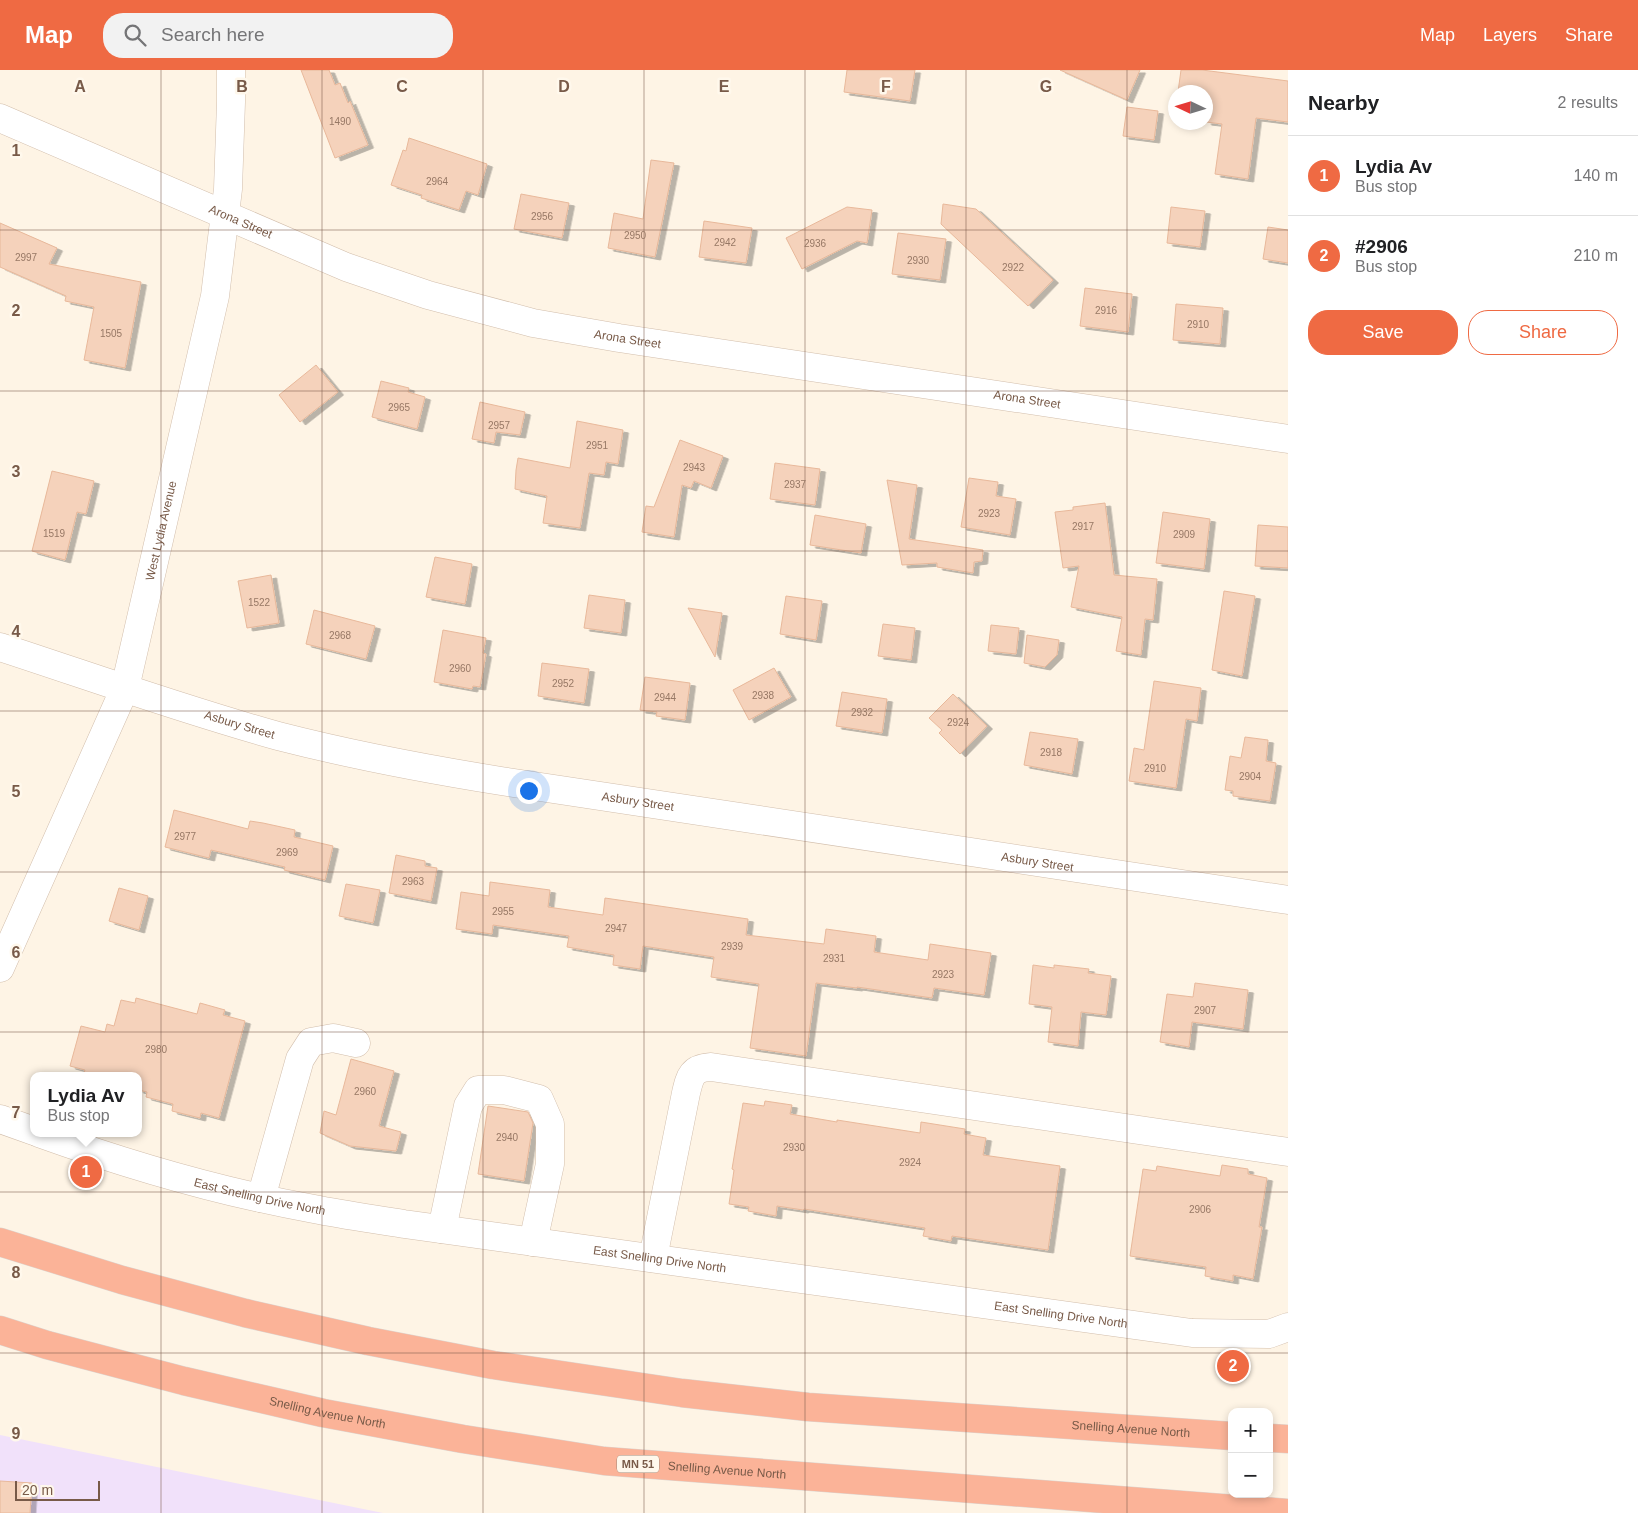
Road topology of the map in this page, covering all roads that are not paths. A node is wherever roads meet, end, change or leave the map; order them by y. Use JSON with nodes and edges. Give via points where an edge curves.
{"nodes":[{"id":1,"x":230,"y":70,"type":"edge"},
{"id":2,"x":0,"y":118,"type":"edge"},
{"id":3,"x":225,"y":216,"type":"junction"},
{"id":4,"x":1288,"y":439,"type":"edge"},
{"id":5,"x":0,"y":647,"type":"edge"},
{"id":6,"x":125,"y":688,"type":"junction"},
{"id":7,"x":1288,"y":900,"type":"edge"},
{"id":8,"x":0,"y":968,"type":"edge"},
{"id":9,"x":356,"y":1043,"type":"dead end"},
{"id":10,"x":0,"y":1119,"type":"edge"},
{"id":11,"x":30,"y":1130,"type":"edge"},
{"id":12,"x":50,"y":1137,"type":"edge"},
{"id":13,"x":1288,"y":1152,"type":"edge"},
{"id":14,"x":261,"y":1198,"type":"junction"},
{"id":15,"x":442,"y":1229,"type":"junction"},
{"id":16,"x":0,"y":1242,"type":"edge"},
{"id":17,"x":533,"y":1242,"type":"junction"},
{"id":18,"x":653,"y":1258,"type":"junction"},
{"id":19,"x":1288,"y":1327,"type":"edge"},
{"id":20,"x":0,"y":1330,"type":"edge"},
{"id":21,"x":1228,"y":1436,"type":"edge"},
{"id":22,"x":1273,"y":1438,"type":"edge"},
{"id":23,"x":1288,"y":1439,"type":"edge"},
{"id":24,"x":1288,"y":1513,"type":"edge"}],
"edges":[{"from":1,"to":3,"type":"street","name":"West Lydia Avenue","via":[[232,102]]},
{"from":2,"to":3,"type":"street","name":"Arona Street"},
{"from":3,"to":4,"type":"street","name":"Arona Street","via":[[346,267],[428,295],[533,323]]},
{"from":3,"to":6,"type":"street","name":"West Lydia Avenue","via":[[202,357]]},
{"from":5,"to":6,"type":"street","name":"Asbury Street"},
{"from":6,"to":7,"type":"street","name":"Asbury Street","via":[[278,736],[405,765]]},
{"from":6,"to":8,"type":"street","name":"West Lydia Avenue"},
{"from":9,"to":14,"type":"street","via":[[332,1038],[311,1042],[300,1059]]},
{"from":10,"to":11,"type":"street"},
{"from":12,"to":14,"type":"street","name":"East Snelling Drive North","via":[[102,1156]]},
{"from":13,"to":18,"type":"street","via":[[702,1068],[689,1080]]},
{"from":14,"to":15,"type":"street","name":"East Snelling Drive North"},
{"from":15,"to":17,"type":"street","name":"East Snelling Drive North"},
{"from":15,"to":17,"type":"street","via":[[468,1106],[478,1090],[504,1090],[539,1099],[550,1124],[550,1164]]},
{"from":16,"to":21,"type":"highway","name":"Snelling Avenue North","via":[[122,1280],[245,1312],[368,1341],[493,1365],[682,1393],[808,1407]]},
{"from":17,"to":18,"type":"street","name":"East Snelling Drive North"},
{"from":18,"to":19,"type":"street","name":"East Snelling Drive North","via":[[1192,1333],[1269,1334]]},
{"from":20,"to":24,"type":"highway","name":"Snelling Avenue North","number":"MN 51","via":[[184,1381],[323,1413],[463,1440],[604,1462]]},
{"from":22,"to":23,"type":"highway"}]}
